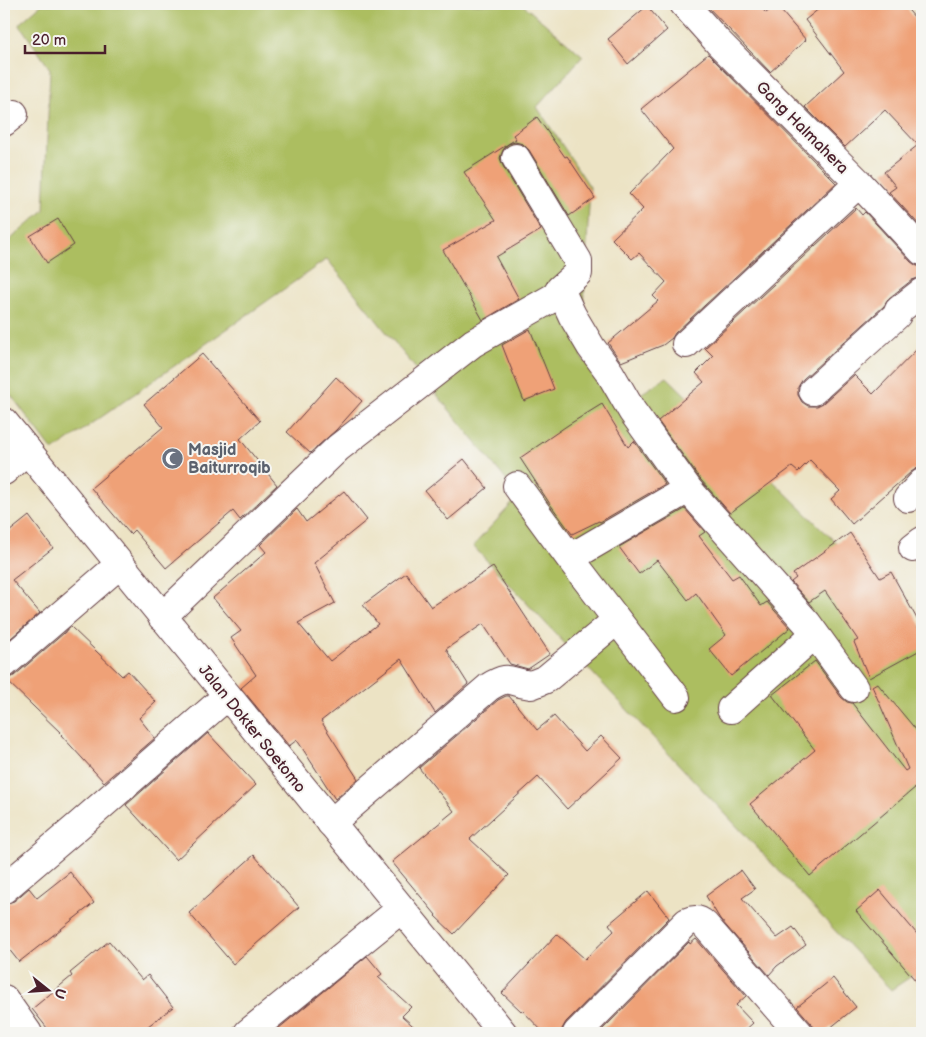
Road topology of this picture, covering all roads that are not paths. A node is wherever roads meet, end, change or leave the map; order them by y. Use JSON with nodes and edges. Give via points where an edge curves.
{"nodes":[{"id":1,"x":684,"y":4,"type":"edge"},
{"id":2,"x":516,"y":158,"type":"dead end"},
{"id":3,"x":859,"y":183,"type":"junction"},
{"id":4,"x":922,"y":251,"type":"edge"},
{"id":5,"x":560,"y":289,"type":"junction"},
{"id":6,"x":922,"y":292,"type":"edge"},
{"id":7,"x":686,"y":344,"type":"dead end"},
{"id":8,"x":813,"y":390,"type":"dead end"},
{"id":9,"x":4,"y":422,"type":"edge"},
{"id":10,"x":27,"y":450,"type":"junction"},
{"id":11,"x":4,"y":471,"type":"edge"},
{"id":12,"x":517,"y":486,"type":"dead end"},
{"id":13,"x":688,"y":489,"type":"junction"},
{"id":14,"x":569,"y":557,"type":"junction"},
{"id":15,"x":120,"y":565,"type":"junction"},
{"id":16,"x":162,"y":617,"type":"junction"},
{"id":17,"x":617,"y":620,"type":"junction"},
{"id":18,"x":815,"y":634,"type":"junction"},
{"id":19,"x":4,"y":664,"type":"edge"},
{"id":20,"x":854,"y":688,"type":"dead end"},
{"id":21,"x":227,"y":696,"type":"junction"},
{"id":22,"x":676,"y":697,"type":"dead end"},
{"id":23,"x":730,"y":709,"type":"dead end"},
{"id":24,"x":331,"y":824,"type":"junction"},
{"id":25,"x":4,"y":889,"type":"edge"},
{"id":26,"x":401,"y":909,"type":"junction"},
{"id":27,"x":4,"y":999,"type":"edge"},
{"id":28,"x":28,"y":1033,"type":"edge"},
{"id":29,"x":248,"y":1033,"type":"edge"},
{"id":30,"x":503,"y":1033,"type":"edge"},
{"id":31,"x":577,"y":1033,"type":"edge"},
{"id":32,"x":799,"y":1033,"type":"edge"}],
"edges":[{"from":1,"to":3,"type":"street","name":"Gang Halmahera"},
{"from":2,"to":5,"type":"street","via":[[578,261],[578,273]]},
{"from":3,"to":4,"type":"street","name":"Gang Halmahera"},
{"from":3,"to":7,"type":"street"},
{"from":5,"to":13,"type":"street","via":[[591,347]]},
{"from":5,"to":16,"type":"street","via":[[556,296],[473,343],[338,448]]},
{"from":6,"to":8,"type":"street"},
{"from":9,"to":10,"type":"street","name":"Jalan Dokter Soetomo"},
{"from":10,"to":11,"type":"street"},
{"from":10,"to":15,"type":"street","name":"Jalan Dokter Soetomo"},
{"from":12,"to":14,"type":"street"},
{"from":13,"to":14,"type":"street"},
{"from":13,"to":18,"type":"street"},
{"from":14,"to":17,"type":"street"},
{"from":15,"to":16,"type":"street","name":"Jalan Dokter Soetomo"},
{"from":15,"to":19,"type":"street"},
{"from":16,"to":21,"type":"street","name":"Jalan Dokter Soetomo"},
{"from":17,"to":22,"type":"street"},
{"from":17,"to":24,"type":"street","via":[[546,678],[531,685],[501,680],[489,688]]},
{"from":18,"to":20,"type":"street"},
{"from":18,"to":23,"type":"street"},
{"from":21,"to":24,"type":"street","name":"Jalan Dokter Soetomo"},
{"from":21,"to":25,"type":"street"},
{"from":24,"to":26,"type":"street","name":"Jalan Dokter Soetomo"},
{"from":26,"to":29,"type":"street"},
{"from":26,"to":30,"type":"street","name":"Jalan Dokter Soetomo"},
{"from":27,"to":28,"type":"street"},
{"from":31,"to":32,"type":"street","via":[[687,922],[693,920],[700,920],[705,925]]}]}
